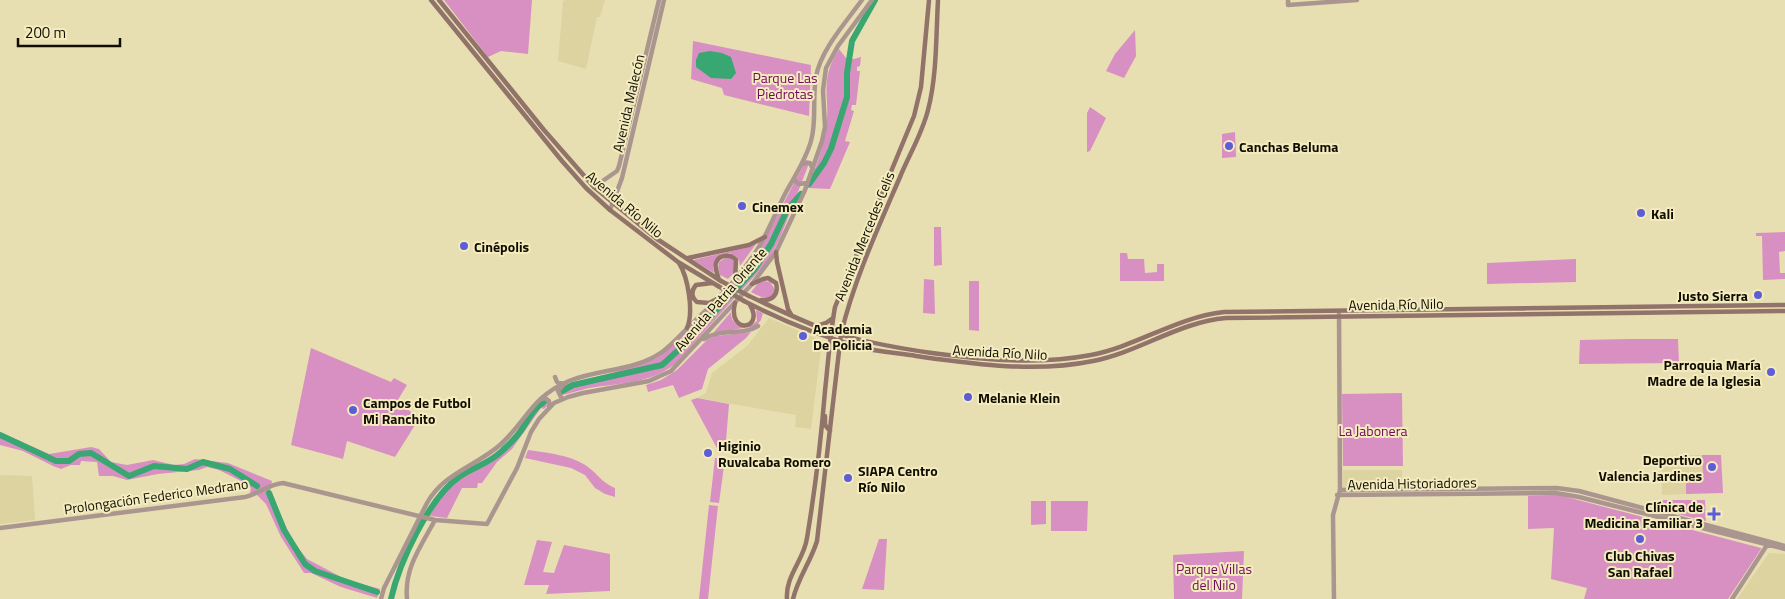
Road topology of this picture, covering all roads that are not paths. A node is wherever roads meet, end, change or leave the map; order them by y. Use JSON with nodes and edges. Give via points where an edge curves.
{"nodes":[{"id":1,"x":431,"y":0,"type":"edge"},
{"id":2,"x":439,"y":0,"type":"edge"},
{"id":3,"x":659,"y":0,"type":"edge"},
{"id":4,"x":664,"y":0,"type":"edge"},
{"id":5,"x":862,"y":0,"type":"edge"},
{"id":6,"x":872,"y":0,"type":"edge"},
{"id":7,"x":929,"y":0,"type":"edge"},
{"id":8,"x":938,"y":0,"type":"edge"},
{"id":9,"x":1357,"y":0,"type":"edge"},
{"id":10,"x":1288,"y":2,"type":"edge"},
{"id":11,"x":532,"y":115,"type":"junction"},
{"id":12,"x":527,"y":118,"type":"junction"},
{"id":13,"x":562,"y":151,"type":"junction"},
{"id":14,"x":558,"y":155,"type":"junction"},
{"id":15,"x":801,"y":165,"type":"junction"},
{"id":16,"x":813,"y":169,"type":"junction"},
{"id":17,"x":794,"y":178,"type":"junction"},
{"id":18,"x":808,"y":182,"type":"junction"},
{"id":19,"x":594,"y":187,"type":"junction"},
{"id":20,"x":613,"y":203,"type":"junction"},
{"id":21,"x":610,"y":210,"type":"junction"},
{"id":22,"x":765,"y":236,"type":"junction"},
{"id":23,"x":776,"y":252,"type":"junction"},
{"id":24,"x":685,"y":258,"type":"junction"},
{"id":25,"x":678,"y":262,"type":"junction"},
{"id":26,"x":720,"y":280,"type":"junction"},
{"id":27,"x":735,"y":280,"type":"junction"},
{"id":28,"x":712,"y":283,"type":"junction"},
{"id":29,"x":752,"y":284,"type":"junction"},
{"id":30,"x":754,"y":298,"type":"junction"},
{"id":31,"x":716,"y":299,"type":"junction"},
{"id":32,"x":735,"y":303,"type":"junction"},
{"id":33,"x":750,"y":304,"type":"junction"},
{"id":34,"x":1785,"y":305,"type":"edge"},
{"id":35,"x":1339,"y":310,"type":"junction"},
{"id":36,"x":1785,"y":311,"type":"edge"},
{"id":37,"x":1339,"y":316,"type":"junction"},
{"id":38,"x":792,"y":317,"type":"junction"},
{"id":39,"x":833,"y":318,"type":"junction"},
{"id":40,"x":790,"y":322,"type":"junction"},
{"id":41,"x":758,"y":326,"type":"dead end"},
{"id":42,"x":816,"y":326,"type":"junction"},
{"id":43,"x":687,"y":328,"type":"junction"},
{"id":44,"x":830,"y":331,"type":"junction"},
{"id":45,"x":841,"y":334,"type":"junction"},
{"id":46,"x":830,"y":338,"type":"junction"},
{"id":47,"x":840,"y":341,"type":"junction"},
{"id":48,"x":699,"y":342,"type":"junction"},
{"id":49,"x":555,"y":377,"type":"dead end"},
{"id":50,"x":564,"y":384,"type":"junction"},
{"id":51,"x":825,"y":392,"type":"junction"},
{"id":52,"x":540,"y":399,"type":"junction"},
{"id":53,"x":562,"y":399,"type":"junction"},
{"id":54,"x":549,"y":408,"type":"junction"},
{"id":55,"x":831,"y":431,"type":"junction"},
{"id":56,"x":1338,"y":493,"type":"junction"},
{"id":57,"x":422,"y":517,"type":"junction"},
{"id":58,"x":434,"y":520,"type":"junction"},
{"id":59,"x":487,"y":524,"type":"joint"},
{"id":60,"x":0,"y":528,"type":"edge"},
{"id":61,"x":1768,"y":544,"type":"junction"},
{"id":62,"x":1785,"y":548,"type":"edge"},
{"id":63,"x":381,"y":599,"type":"edge"},
{"id":64,"x":407,"y":599,"type":"edge"},
{"id":65,"x":787,"y":599,"type":"edge"},
{"id":66,"x":793,"y":599,"type":"edge"},
{"id":67,"x":1334,"y":599,"type":"edge"},
{"id":68,"x":1732,"y":599,"type":"edge"}],
"edges":[{"from":1,"to":12,"type":"main road","name":"Avenida Río Nilo"},
{"from":2,"to":11,"type":"main road","name":"Avenida Río Nilo"},
{"from":3,"to":19,"type":"street","name":"Avenida Malecón","via":[[619,166],[617,171]]},
{"from":4,"to":20,"type":"street","name":"Avenida Malecón","via":[[622,178]]},
{"from":5,"to":15,"type":"street","name":"Avenida Patria Oriente","via":[[818,67],[813,132]]},
{"from":6,"to":16,"type":"street","name":"Avenida Patria Oriente","via":[[826,68],[824,134]]},
{"from":7,"to":39,"type":"main road","name":"Avenida Mercedes Celis","via":[[921,88],[914,116],[837,301]]},
{"from":8,"to":45,"type":"main road","name":"Avenida Mercedes Celis","via":[[928,110],[850,298]]},
{"from":9,"to":10,"type":"street"},
{"from":11,"to":12,"type":"main road"},
{"from":11,"to":13,"type":"main road","name":"Avenida Río Nilo"},
{"from":12,"to":14,"type":"main road","name":"Avenida Río Nilo"},
{"from":13,"to":14,"type":"main road"},
{"from":13,"to":19,"type":"main road","name":"Avenida Río Nilo"},
{"from":14,"to":21,"type":"main road","name":"Avenida Río Nilo"},
{"from":15,"to":16,"type":"street","via":[[810,163]]},
{"from":15,"to":17,"type":"street","name":"Avenida Patria Oriente"},
{"from":16,"to":18,"type":"street","name":"Avenida Patria Oriente"},
{"from":17,"to":18,"type":"street","via":[[799,184]]},
{"from":17,"to":22,"type":"street","name":"Avenida Patria Oriente"},
{"from":18,"to":23,"type":"street","name":"Avenida Patria Oriente"},
{"from":19,"to":20,"type":"main road","name":"Avenida Río Nilo"},
{"from":20,"to":21,"type":"street","name":"Avenida Malecón"},
{"from":20,"to":24,"type":"main road","name":"Avenida Río Nilo"},
{"from":21,"to":25,"type":"main road","name":"Avenida Río Nilo"},
{"from":22,"to":24,"type":"main road","via":[[749,245],[698,258]]},
{"from":22,"to":27,"type":"street","name":"Avenida Patria Oriente"},
{"from":23,"to":29,"type":"street","name":"Avenida Patria Oriente"},
{"from":23,"to":38,"type":"main road"},
{"from":24,"to":26,"type":"main road","name":"Avenida Río Nilo"},
{"from":25,"to":28,"type":"main road","name":"Avenida Río Nilo"},
{"from":25,"to":43,"type":"main road","via":[[685,276],[690,316]]},
{"from":26,"to":27,"type":"main road","via":[[716,263],[729,255],[736,260]]},
{"from":26,"to":30,"type":"main road","name":"Avenida Río Nilo","bridge":true},
{"from":27,"to":31,"type":"street","name":"Avenida Patria Oriente"},
{"from":28,"to":31,"type":"main road","via":[[696,285],[692,295],[702,303]]},
{"from":28,"to":33,"type":"main road","name":"Avenida Río Nilo","bridge":true},
{"from":29,"to":30,"type":"main road","via":[[768,278],[777,288],[774,298]]},
{"from":29,"to":32,"type":"street","name":"Avenida Patria Oriente"},
{"from":30,"to":38,"type":"main road","name":"Avenida Río Nilo"},
{"from":31,"to":43,"type":"street","name":"Avenida Patria Oriente"},
{"from":32,"to":33,"type":"main road","via":[[734,318],[744,325],[755,317]]},
{"from":32,"to":48,"type":"street","name":"Avenida Patria Oriente"},
{"from":33,"to":40,"type":"main road","name":"Avenida Río Nilo"},
{"from":34,"to":35,"type":"main road","name":"Avenida Río Nilo"},
{"from":35,"to":37,"type":"street"},
{"from":35,"to":45,"type":"main road","name":"Avenida Río Nilo","via":[[1212,313],[1101,353],[1033,361],[964,358],[897,348]]},
{"from":36,"to":37,"type":"main road","name":"Avenida Río Nilo"},
{"from":37,"to":47,"type":"main road","name":"Avenida Río Nilo","via":[[1208,320],[1103,359],[1054,366],[964,363],[863,348]]},
{"from":37,"to":56,"type":"street"},
{"from":38,"to":40,"type":"main road"},
{"from":38,"to":42,"type":"main road","name":"Avenida Río Nilo"},
{"from":39,"to":42,"type":"main road"},
{"from":39,"to":44,"type":"main road","name":"Avenida Mercedes Celis"},
{"from":40,"to":46,"type":"main road","name":"Avenida Río Nilo"},
{"from":41,"to":48,"type":"street","via":[[748,331],[715,334]]},
{"from":42,"to":44,"type":"main road","name":"Avenida Río Nilo"},
{"from":43,"to":50,"type":"street","name":"Avenida Patria Oriente","via":[[662,352],[645,361]]},
{"from":44,"to":45,"type":"main road","name":"Avenida Río Nilo"},
{"from":44,"to":46,"type":"main road","name":"Avenida Mercedes Celis"},
{"from":45,"to":47,"type":"main road","name":"Avenida Mercedes Celis"},
{"from":46,"to":47,"type":"main road","name":"Avenida Río Nilo"},
{"from":46,"to":51,"type":"main road","name":"Avenida Mercedes Celis"},
{"from":47,"to":55,"type":"main road","name":"Avenida Mercedes Celis"},
{"from":48,"to":53,"type":"street","name":"Avenida Patria Oriente","via":[[671,371],[660,377]]},
{"from":49,"to":50,"type":"street"},
{"from":50,"to":52,"type":"street","name":"Avenida Patria Oriente"},
{"from":50,"to":53,"type":"street","via":[[558,391]]},
{"from":51,"to":55,"type":"main road","via":[[825,425]]},
{"from":51,"to":65,"type":"main road","name":"Avenida Mercedes Celis","via":[[807,541],[790,576]]},
{"from":52,"to":54,"type":"street","via":[[549,401]]},
{"from":52,"to":57,"type":"street","name":"Avenida Patria Oriente","via":[[502,444],[442,484],[432,495]]},
{"from":53,"to":54,"type":"street","name":"Avenida Patria Oriente"},
{"from":54,"to":59,"type":"street","name":"Avenida Patria Oriente","via":[[531,432],[517,468]]},
{"from":55,"to":66,"type":"main road","name":"Avenida Mercedes Celis","via":[[818,541]]},
{"from":56,"to":61,"type":"street","name":"Avenida Historiadores","via":[[1557,488],[1579,491]]},
{"from":56,"to":67,"type":"street","via":[[1333,515]]},
{"from":57,"to":58,"type":"street","name":"Prolongación Federico Medrano"},
{"from":57,"to":60,"type":"street","name":"Prolongación Federico Medrano","via":[[278,483],[245,497]]},
{"from":57,"to":63,"type":"street","name":"Avenida Patria Oriente"},
{"from":58,"to":59,"type":"street","name":"Prolongación Federico Medrano"},
{"from":58,"to":64,"type":"street","via":[[409,570]]},
{"from":61,"to":62,"type":"street","name":"Avenida Historiadores"},
{"from":61,"to":68,"type":"street"}]}
